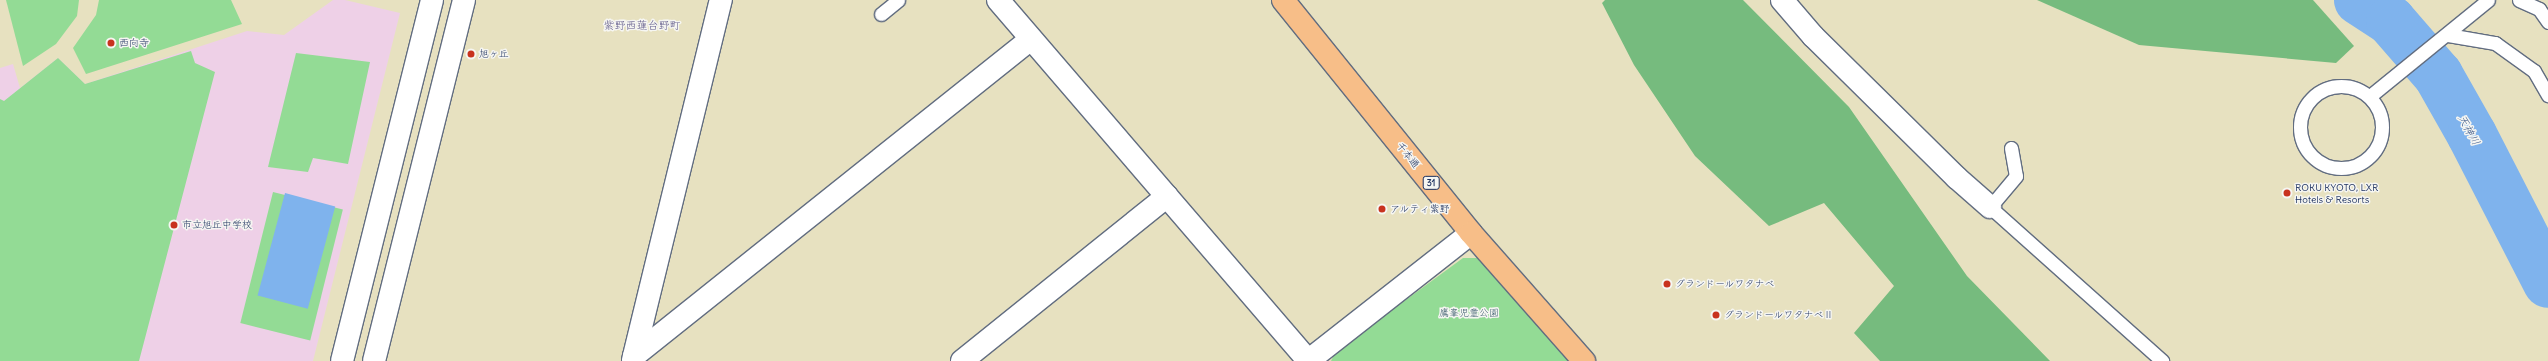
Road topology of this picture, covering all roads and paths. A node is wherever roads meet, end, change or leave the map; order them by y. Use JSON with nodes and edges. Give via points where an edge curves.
{"nodes":[{"id":1,"x":432,"y":0,"type":"edge"},
{"id":2,"x":464,"y":0,"type":"edge"},
{"id":3,"x":721,"y":0,"type":"edge"},
{"id":4,"x":898,"y":0,"type":"edge"},
{"id":5,"x":998,"y":0,"type":"edge"},
{"id":6,"x":1283,"y":0,"type":"edge"},
{"id":7,"x":1782,"y":0,"type":"edge"},
{"id":8,"x":2488,"y":0,"type":"edge"},
{"id":9,"x":2519,"y":0,"type":"edge"},
{"id":10,"x":881,"y":14,"type":"dead end"},
{"id":11,"x":2548,"y":22,"type":"edge"},
{"id":12,"x":2448,"y":35,"type":"junction"},
{"id":13,"x":1032,"y":39,"type":"junction"},
{"id":14,"x":422,"y":41,"type":"junction"},
{"id":15,"x":452,"y":48,"type":"junction"},
{"id":16,"x":2548,"y":95,"type":"edge"},
{"id":17,"x":2370,"y":96,"type":"junction"},
{"id":18,"x":2011,"y":148,"type":"dead end"},
{"id":19,"x":1167,"y":196,"type":"junction"},
{"id":20,"x":1990,"y":207,"type":"junction"},
{"id":21,"x":1471,"y":233,"type":"junction"},
{"id":22,"x":633,"y":358,"type":"edge"},
{"id":23,"x":342,"y":361,"type":"edge"},
{"id":24,"x":374,"y":361,"type":"edge"},
{"id":25,"x":962,"y":361,"type":"edge"},
{"id":26,"x":1308,"y":361,"type":"edge"},
{"id":27,"x":1584,"y":361,"type":"edge"},
{"id":28,"x":2162,"y":361,"type":"edge"}],
"edges":[{"from":1,"to":14,"type":"street"},
{"from":2,"to":15,"type":"street"},
{"from":3,"to":22,"type":"street"},
{"from":4,"to":10,"type":"lane"},
{"from":5,"to":13,"type":"street"},
{"from":6,"to":21,"type":"main road","name":"千本通","number":"31"},
{"from":7,"to":20,"type":"street","via":[[1819,42],[1957,178]]},
{"from":8,"to":12,"type":"lane"},
{"from":9,"to":11,"type":"lane","via":[[2539,9]]},
{"from":12,"to":16,"type":"lane","via":[[2496,44],[2534,71]]},
{"from":12,"to":17,"type":"lane"},
{"from":13,"to":19,"type":"street"},
{"from":13,"to":22,"type":"street"},
{"from":14,"to":15,"type":"street"},
{"from":14,"to":23,"type":"street"},
{"from":15,"to":24,"type":"street"},
{"from":17,"to":17,"type":"lane","via":[[2381,114],[2382,136],[2372,155],[2354,167],[2332,168],[2313,157],[2301,139],[2300,118],[2311,98],[2329,87],[2351,86]]},
{"from":18,"to":20,"type":"lane","via":[[2016,176]]},
{"from":19,"to":25,"type":"street"},
{"from":19,"to":26,"type":"street"},
{"from":20,"to":28,"type":"lane"},
{"from":21,"to":26,"type":"street"},
{"from":21,"to":27,"type":"main road","name":"千本通","number":"31"}]}
